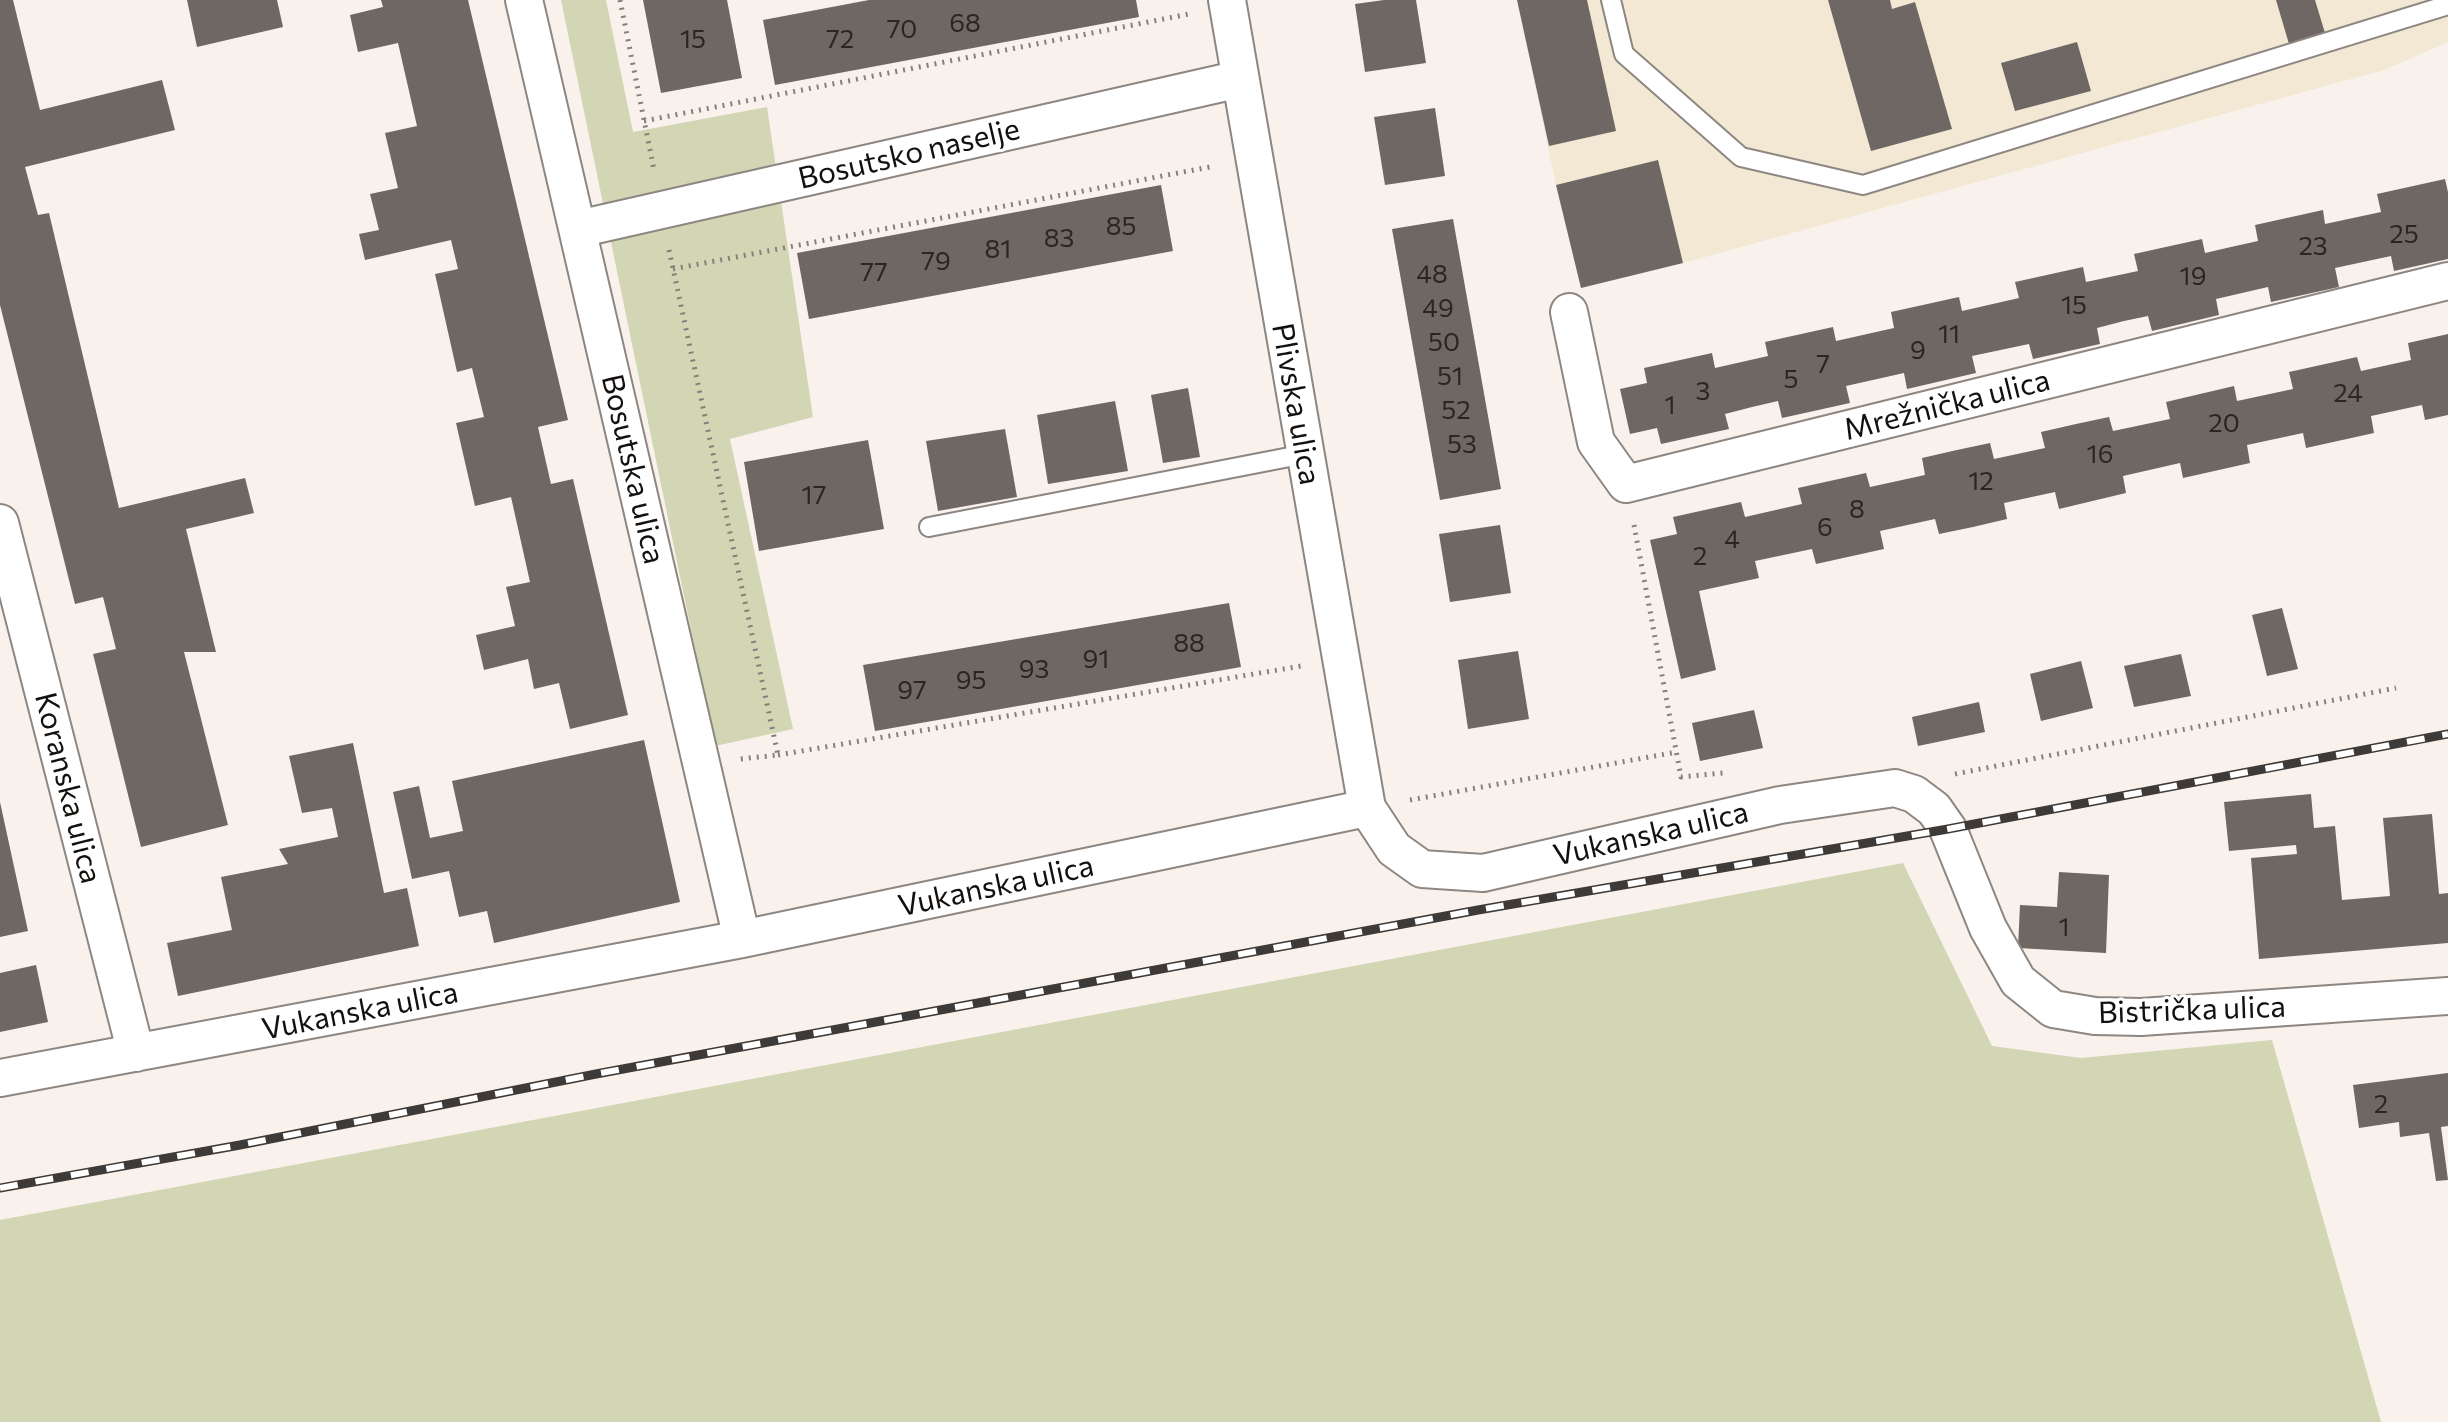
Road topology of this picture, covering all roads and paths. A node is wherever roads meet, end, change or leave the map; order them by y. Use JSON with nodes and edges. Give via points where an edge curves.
{"nodes":[{"id":1,"x":524,"y":0,"type":"edge"},
{"id":2,"x":620,"y":0,"type":"edge"},
{"id":3,"x":1611,"y":0,"type":"edge"},
{"id":4,"x":1227,"y":3,"type":"edge"},
{"id":5,"x":2448,"y":5,"type":"edge"},
{"id":6,"x":1240,"y":79,"type":"junction"},
{"id":7,"x":644,"y":121,"type":"junction"},
{"id":8,"x":1254,"y":159,"type":"junction"},
{"id":9,"x":662,"y":210,"type":"junction"},
{"id":10,"x":578,"y":229,"type":"junction"},
{"id":11,"x":673,"y":269,"type":"junction"},
{"id":12,"x":2448,"y":281,"type":"edge"},
{"id":13,"x":1569,"y":312,"type":"dead end"},
{"id":14,"x":1305,"y":454,"type":"junction"},
{"id":15,"x":1626,"y":484,"type":"junction"},
{"id":16,"x":0,"y":523,"type":"edge"},
{"id":17,"x":929,"y":527,"type":"dead end"},
{"id":18,"x":1342,"y":659,"type":"junction"},
{"id":19,"x":2396,"y":688,"type":"dead end"},
{"id":20,"x":1677,"y":752,"type":"junction"},
{"id":21,"x":778,"y":755,"type":"junction"},
{"id":22,"x":701,"y":763,"type":"junction"},
{"id":23,"x":1726,"y":773,"type":"dead end"},
{"id":24,"x":1914,"y":794,"type":"junction"},
{"id":25,"x":1367,"y":808,"type":"junction"},
{"id":26,"x":742,"y":939,"type":"junction"},
{"id":27,"x":2448,"y":996,"type":"edge"},
{"id":28,"x":136,"y":1053,"type":"junction"},
{"id":29,"x":0,"y":1078,"type":"edge"}],
"edges":[{"from":1,"to":10,"type":"street","name":"Bosutska ulica"},
{"from":2,"to":7,"type":"path"},
{"from":3,"to":5,"type":"lane","via":[[1624,54],[1741,157],[1863,185]]},
{"from":4,"to":6,"type":"street","name":"Plivska ulica"},
{"from":4,"to":7,"type":"path"},
{"from":6,"to":8,"type":"street","name":"Plivska ulica"},
{"from":6,"to":9,"type":"street","name":"Bosutsko naselje"},
{"from":7,"to":9,"type":"path"},
{"from":8,"to":11,"type":"path"},
{"from":8,"to":14,"type":"street","name":"Plivska ulica"},
{"from":9,"to":10,"type":"street","name":"Bosutsko naselje"},
{"from":9,"to":11,"type":"path"},
{"from":10,"to":22,"type":"street","name":"Bosutska ulica"},
{"from":11,"to":21,"type":"path"},
{"from":12,"to":15,"type":"street","name":"Mrežnička ulica"},
{"from":13,"to":15,"type":"street","via":[[1596,442]]},
{"from":14,"to":17,"type":"lane"},
{"from":14,"to":18,"type":"street","name":"Plivska ulica"},
{"from":15,"to":20,"type":"path"},
{"from":16,"to":28,"type":"street","name":"Koranska ulica"},
{"from":18,"to":21,"type":"path"},
{"from":18,"to":25,"type":"street","name":"Plivska ulica"},
{"from":19,"to":24,"type":"path","via":[[1953,774]]},
{"from":20,"to":23,"type":"path","via":[[1681,777]]},
{"from":20,"to":25,"type":"path"},
{"from":21,"to":22,"type":"path"},
{"from":22,"to":26,"type":"street","name":"Bosutska ulica"},
{"from":24,"to":25,"type":"street","name":"Vukanska ulica","via":[[1895,788],[1780,805],[1483,873],[1422,869],[1394,849]]},
{"from":24,"to":27,"type":"street","name":"Bistrička ulica","via":[[1948,829],[1988,928],[2018,981],[2053,1009],[2141,1017]]},
{"from":25,"to":26,"type":"street","name":"Vukanska ulica"},
{"from":26,"to":28,"type":"street","name":"Vukanska ulica"},
{"from":28,"to":29,"type":"street","name":"Vukanska ulica"}]}
